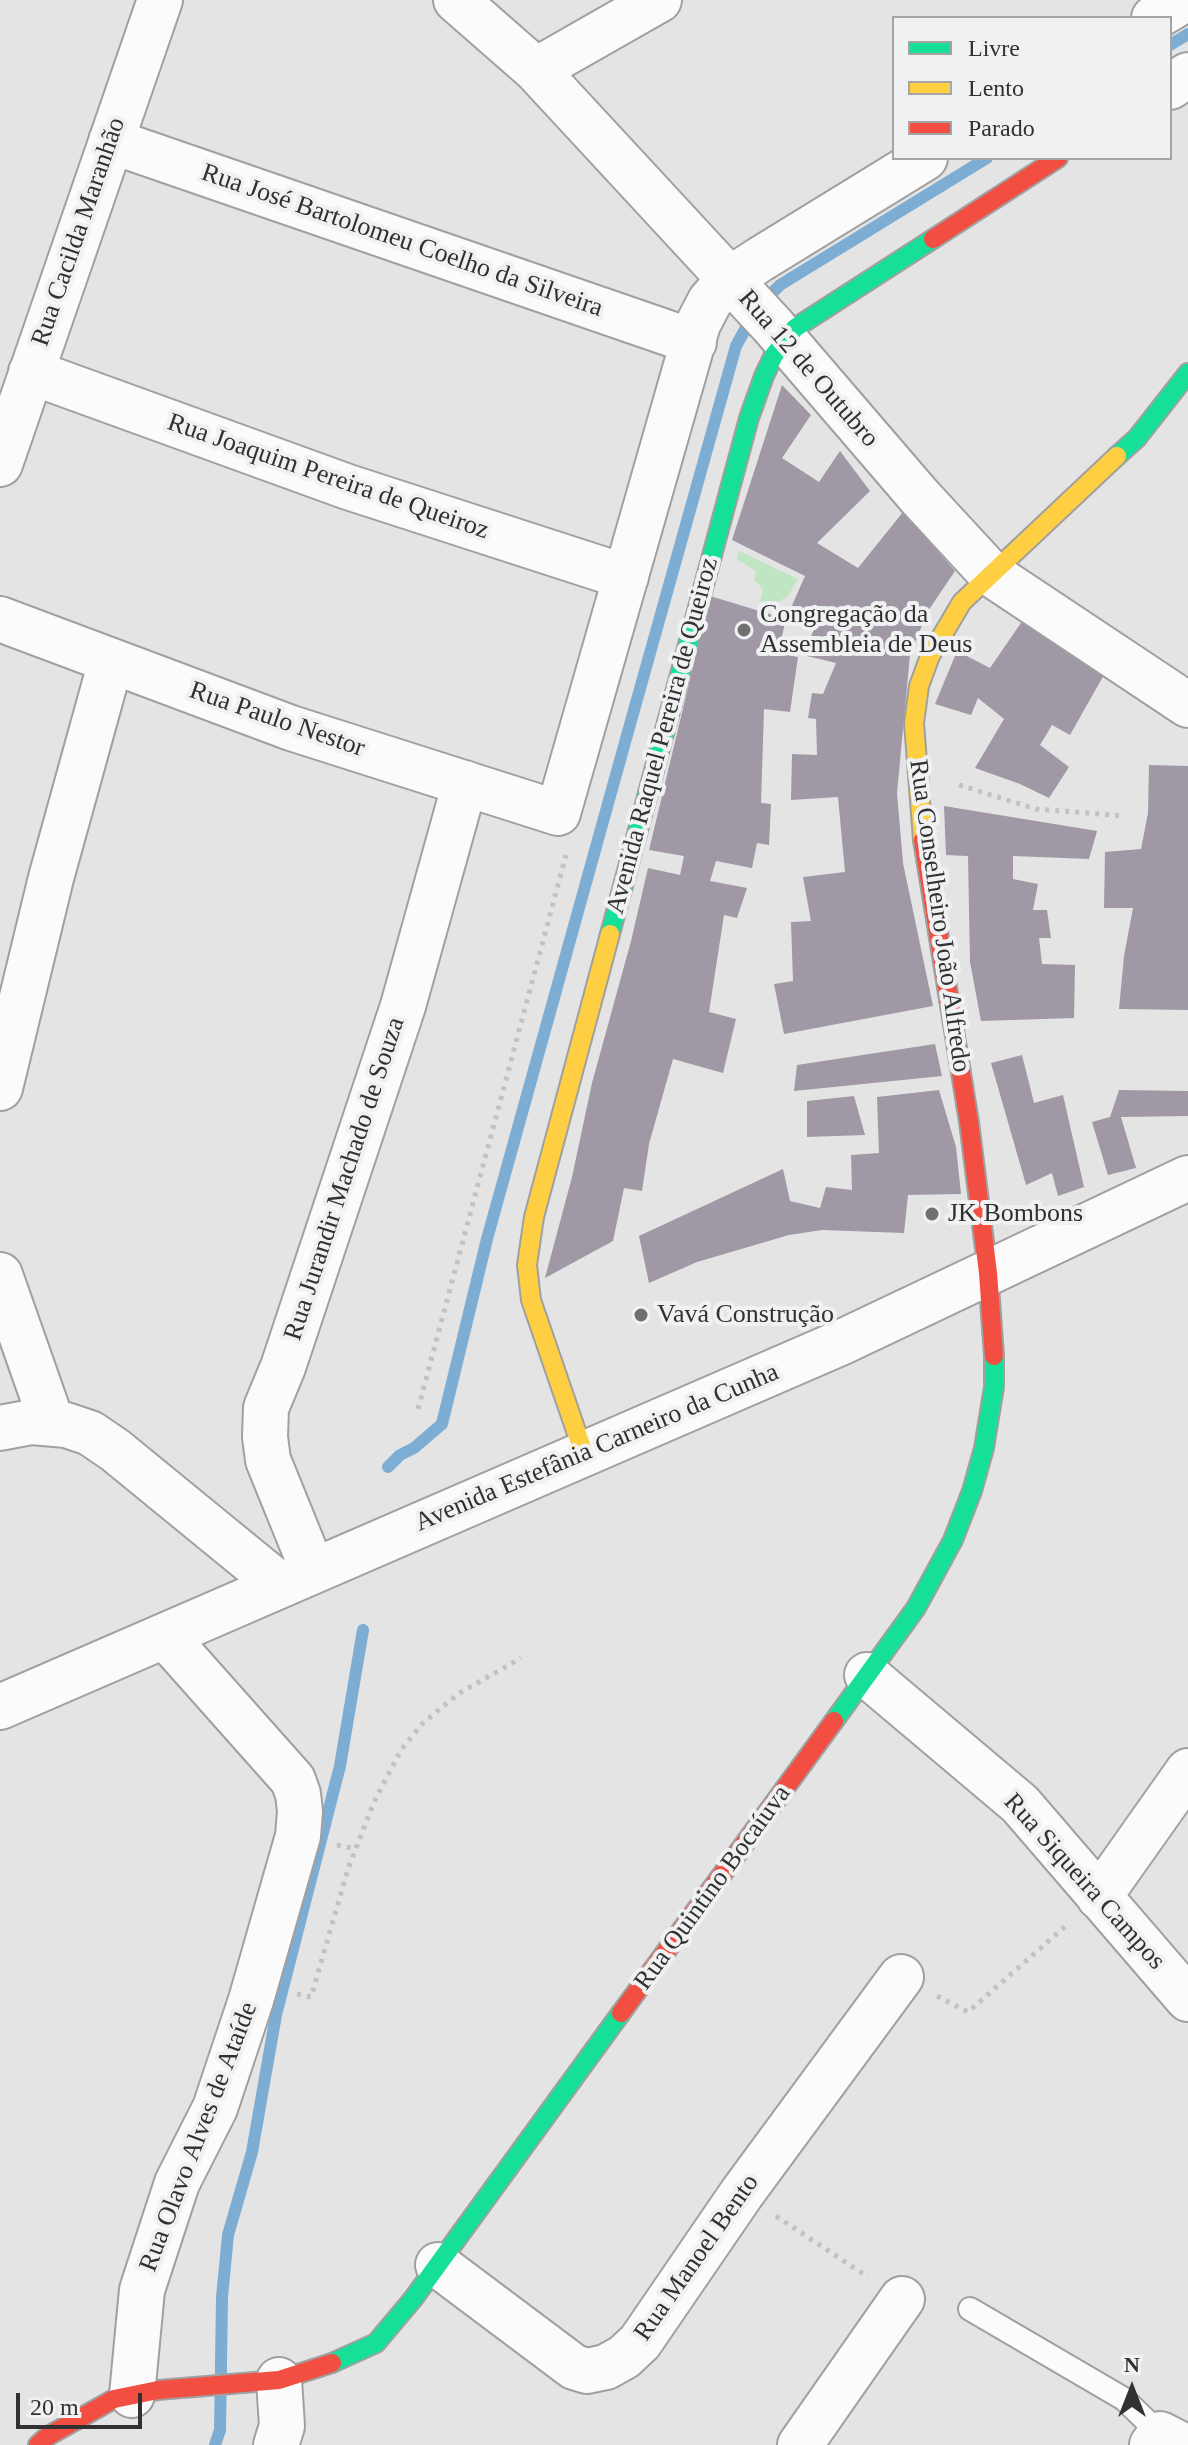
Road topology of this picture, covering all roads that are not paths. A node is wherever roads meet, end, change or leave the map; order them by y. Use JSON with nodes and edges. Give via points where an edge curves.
{"nodes":[{"id":1,"x":160,"y":0,"type":"edge"},
{"id":2,"x":456,"y":0,"type":"edge"},
{"id":3,"x":659,"y":0,"type":"edge"},
{"id":4,"x":1184,"y":0,"type":"edge"},
{"id":5,"x":1157,"y":16,"type":"edge"},
{"id":6,"x":536,"y":70,"type":"junction"},
{"id":7,"x":111,"y":141,"type":"junction"},
{"id":8,"x":922,"y":160,"type":"edge"},
{"id":9,"x":1055,"y":160,"type":"edge"},
{"id":10,"x":735,"y":285,"type":"junction"},
{"id":11,"x":779,"y":333,"type":"junction"},
{"id":12,"x":694,"y":342,"type":"junction"},
{"id":13,"x":31,"y":372,"type":"junction"},
{"id":14,"x":1188,"y":373,"type":"edge"},
{"id":15,"x":0,"y":464,"type":"edge"},
{"id":16,"x":991,"y":574,"type":"junction"},
{"id":17,"x":626,"y":577,"type":"junction"},
{"id":18,"x":0,"y":619,"type":"edge"},
{"id":19,"x":111,"y":661,"type":"junction"},
{"id":20,"x":1188,"y":705,"type":"edge"},
{"id":21,"x":465,"y":783,"type":"junction"},
{"id":22,"x":0,"y":1088,"type":"edge"},
{"id":23,"x":1188,"y":1178,"type":"edge"},
{"id":24,"x":988,"y":1273,"type":"junction"},
{"id":25,"x":0,"y":1275,"type":"edge"},
{"id":26,"x":52,"y":1423,"type":"junction"},
{"id":27,"x":0,"y":1428,"type":"edge"},
{"id":28,"x":584,"y":1454,"type":"junction"},
{"id":29,"x":297,"y":1578,"type":"junction"},
{"id":30,"x":165,"y":1636,"type":"junction"},
{"id":31,"x":867,"y":1675,"type":"junction"},
{"id":32,"x":0,"y":1707,"type":"edge"},
{"id":33,"x":1188,"y":1771,"type":"edge"},
{"id":34,"x":1099,"y":1897,"type":"junction"},
{"id":35,"x":901,"y":1977,"type":"road end"},
{"id":36,"x":1188,"y":1999,"type":"edge"},
{"id":37,"x":438,"y":2265,"type":"junction"},
{"id":38,"x":902,"y":2299,"type":"road end"},
{"id":39,"x":970,"y":2309,"type":"dead end"},
{"id":40,"x":266,"y":2381,"type":"junction"},
{"id":41,"x":132,"y":2395,"type":"junction"},
{"id":42,"x":1164,"y":2441,"type":"edge"},
{"id":43,"x":38,"y":2445,"type":"edge"},
{"id":44,"x":276,"y":2445,"type":"edge"},
{"id":45,"x":800,"y":2445,"type":"edge"}],
"edges":[{"from":1,"to":7,"type":"street","name":"Rua Cacilda Maranhão"},
{"from":2,"to":6,"type":"street","name":"Rua 12 de Outubro"},
{"from":3,"to":6,"type":"street"},
{"from":4,"to":5,"type":"street"},
{"from":6,"to":10,"type":"street","name":"Rua 12 de Outubro"},
{"from":7,"to":12,"type":"street","name":"Rua José Bartolomeu Coelho da Silveira"},
{"from":7,"to":13,"type":"street","name":"Rua Cacilda Maranhão"},
{"from":8,"to":10,"type":"street"},
{"from":9,"to":11,"type":"street","name":"Avenida Raquel Pereira de Queiroz","via":[[795,328]]},
{"from":10,"to":11,"type":"street","name":"Rua 12 de Outubro"},
{"from":10,"to":12,"type":"street","via":[[710,301]]},
{"from":11,"to":16,"type":"street","name":"Rua 12 de Outubro"},
{"from":11,"to":28,"type":"street","name":"Avenida Raquel Pereira de Queiroz","via":[[749,418],[534,1217],[527,1265],[531,1300]]},
{"from":12,"to":17,"type":"street"},
{"from":13,"to":15,"type":"street","name":"Rua Cacilda Maranhão"},
{"from":13,"to":17,"type":"street","name":"Rua Joaquim Pereira de Queiroz","via":[[348,487]]},
{"from":14,"to":16,"type":"street","name":"Rua Conselheiro João Alfredo","via":[[1137,438]]},
{"from":16,"to":20,"type":"street","name":"Rua 12 de Outubro"},
{"from":16,"to":24,"type":"street","name":"Rua Conselheiro João Alfredo","via":[[962,602],[930,656],[914,723],[924,847]]},
{"from":17,"to":21,"type":"street","name":"Rua Paulo Nestor","via":[[558,813]]},
{"from":18,"to":19,"type":"street","name":"Rua Paulo Nestor"},
{"from":19,"to":21,"type":"street","name":"Rua Paulo Nestor","via":[[291,728]]},
{"from":19,"to":22,"type":"street"},
{"from":21,"to":29,"type":"street","name":"Rua Jurandir Machado de Souza","via":[[403,1006],[266,1408],[268,1460]]},
{"from":23,"to":24,"type":"street","name":"Avenida Estefânia Carneiro da Cunha"},
{"from":24,"to":28,"type":"street","name":"Avenida Estefânia Carneiro da Cunha"},
{"from":24,"to":31,"type":"street","name":"Rua Quintino Bocaíuva","via":[[994,1387],[972,1491],[953,1540],[916,1608]]},
{"from":25,"to":26,"type":"street"},
{"from":26,"to":27,"type":"street"},
{"from":26,"to":29,"type":"street","via":[[90,1433]]},
{"from":28,"to":29,"type":"street","name":"Avenida Estefânia Carneiro da Cunha"},
{"from":29,"to":30,"type":"street","name":"Avenida Estefânia Carneiro da Cunha"},
{"from":30,"to":32,"type":"street","name":"Avenida Estefânia Carneiro da Cunha"},
{"from":30,"to":41,"type":"street","name":"Rua Olavo Alves de Ataíde","via":[[293,1780],[300,1811],[298,1836],[251,2000],[215,2108],[177,2183],[142,2290]]},
{"from":31,"to":34,"type":"street","name":"Rua Siqueira Campos","via":[[1020,1804]]},
{"from":31,"to":37,"type":"street","name":"Rua Quintino Bocaíuva"},
{"from":33,"to":34,"type":"street"},
{"from":34,"to":36,"type":"street","name":"Rua Siqueira Campos"},
{"from":35,"to":37,"type":"street","name":"Rua Manoel Bento","via":[[640,2342],[624,2357],[587,2371],[574,2367]]},
{"from":37,"to":40,"type":"street","name":"Rua Quintino Bocaíuva","via":[[376,2343],[337,2362]]},
{"from":38,"to":45,"type":"street"},
{"from":39,"to":42,"type":"lane","via":[[1124,2399]]},
{"from":40,"to":41,"type":"street","name":"Rua Quintino Bocaíuva"},
{"from":40,"to":44,"type":"street","via":[[282,2426]]},
{"from":41,"to":43,"type":"street","via":[[114,2399]]}]}
